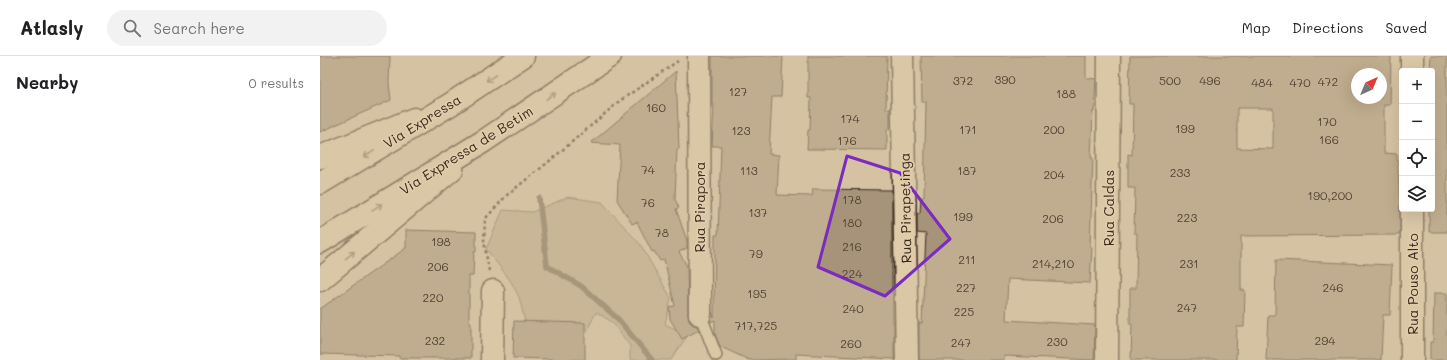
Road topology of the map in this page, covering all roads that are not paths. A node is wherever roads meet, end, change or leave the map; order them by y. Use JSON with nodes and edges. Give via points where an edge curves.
{"nodes":[{"id":1,"x":523,"y":56,"type":"edge"},
{"id":2,"x":610,"y":56,"type":"edge"},
{"id":3,"x":902,"y":56,"type":"edge"},
{"id":4,"x":1109,"y":56,"type":"edge"},
{"id":5,"x":1412,"y":56,"type":"edge"},
{"id":6,"x":689,"y":58,"type":"edge"},
{"id":7,"x":1412,"y":68,"type":"edge"},
{"id":8,"x":451,"y":104,"type":"junction"},
{"id":9,"x":484,"y":141,"type":"junction"},
{"id":10,"x":320,"y":157,"type":"edge"},
{"id":11,"x":320,"y":183,"type":"edge"},
{"id":12,"x":1412,"y":212,"type":"edge"},
{"id":13,"x":320,"y":242,"type":"edge"},
{"id":14,"x":320,"y":280,"type":"edge"},
{"id":15,"x":492,"y":291,"type":"road end"},
{"id":16,"x":700,"y":314,"type":"joint"},
{"id":17,"x":716,"y":355,"type":"dead end"},
{"id":18,"x":492,"y":360,"type":"edge"},
{"id":19,"x":907,"y":360,"type":"edge"},
{"id":20,"x":1107,"y":360,"type":"edge"},
{"id":21,"x":1412,"y":360,"type":"edge"}],
"edges":[{"from":1,"to":8,"type":"main road","name":"Via Expressa","one_way":true},
{"from":9,"to":2,"type":"main road","name":"Via Expressa de Betim","one_way":true},
{"from":3,"to":19,"type":"main road","name":"Rua Pirapetinga"},
{"from":4,"to":20,"type":"main road","name":"Rua Caldas"},
{"from":5,"to":7,"type":"main road"},
{"from":6,"to":16,"type":"main road","name":"Rua Pirapora"},
{"from":8,"to":10,"type":"main road"},
{"from":8,"to":11,"type":"main road","name":"Via Expressa","one_way":true},
{"from":13,"to":9,"type":"main road","name":"Via Expressa de Betim","one_way":true},
{"from":14,"to":9,"type":"main road","one_way":true},
{"from":12,"to":21,"type":"main road","name":"Rua Pouso Alto"},
{"from":15,"to":18,"type":"main road"},
{"from":16,"to":17,"type":"lane","name":"Rua Pirapora"}]}
